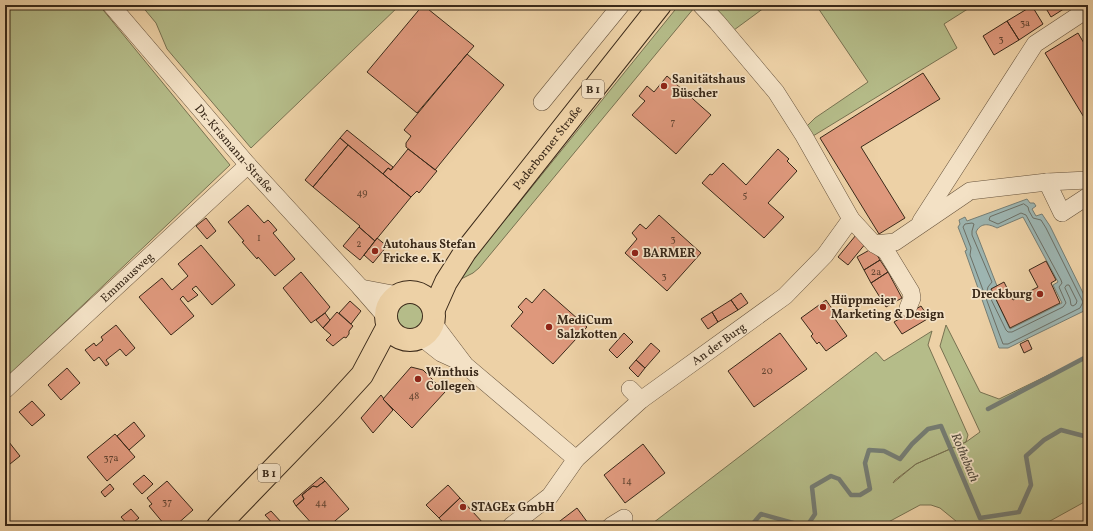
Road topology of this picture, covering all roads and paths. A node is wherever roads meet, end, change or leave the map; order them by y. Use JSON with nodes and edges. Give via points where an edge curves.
{"nodes":[{"id":1,"x":111,"y":5,"type":"edge"},
{"id":2,"x":621,"y":5,"type":"edge"},
{"id":3,"x":660,"y":5,"type":"edge"},
{"id":4,"x":701,"y":5,"type":"edge"},
{"id":5,"x":1088,"y":9,"type":"edge"},
{"id":6,"x":542,"y":102,"type":"dead end"},
{"id":7,"x":248,"y":165,"type":"junction"},
{"id":8,"x":1088,"y":180,"type":"edge"},
{"id":9,"x":1047,"y":182,"type":"junction"},
{"id":10,"x":1088,"y":196,"type":"edge"},
{"id":11,"x":851,"y":219,"type":"junction"},
{"id":12,"x":917,"y":227,"type":"junction"},
{"id":13,"x":874,"y":244,"type":"junction"},
{"id":14,"x":466,"y":252,"type":"junction"},
{"id":15,"x":361,"y":288,"type":"junction"},
{"id":16,"x":404,"y":294,"type":"junction"},
{"id":17,"x":908,"y":308,"type":"dead end"},
{"id":18,"x":387,"y":322,"type":"junction"},
{"id":19,"x":425,"y":328,"type":"junction"},
{"id":20,"x":362,"y":375,"type":"junction"},
{"id":21,"x":5,"y":390,"type":"edge"},
{"id":22,"x":576,"y":459,"type":"junction"},
{"id":23,"x":218,"y":526,"type":"edge"},
{"id":24,"x":511,"y":526,"type":"edge"}],
"edges":[{"from":1,"to":7,"type":"street","name":"Dr.-Krismann-Straße"},
{"from":2,"to":6,"type":"street"},
{"from":3,"to":14,"type":"main road","name":"Paderborner Straße","number":"B 1"},
{"from":4,"to":11,"type":"street","via":[[776,92]]},
{"from":5,"to":12,"type":"street","via":[[1034,44]]},
{"from":7,"to":15,"type":"street","name":"Dr.-Krismann-Straße"},
{"from":7,"to":21,"type":"street","name":"Emmausweg"},
{"from":8,"to":9,"type":"street"},
{"from":9,"to":10,"type":"street","via":[[1062,213]]},
{"from":9,"to":12,"type":"street","via":[[970,191]]},
{"from":11,"to":13,"type":"street"},
{"from":11,"to":22,"type":"street","name":"An der Burg","via":[[825,255],[786,296],[636,395]]},
{"from":12,"to":13,"type":"street","via":[[895,242]]},
{"from":13,"to":17,"type":"street","via":[[886,251],[911,292],[912,298]]},
{"from":14,"to":16,"type":"main road","name":"Paderborner Straße","number":"B 1","via":[[437,276]]},
{"from":14,"to":19,"type":"main road","name":"Paderborner Straße","number":"B 1","via":[[446,282]]},
{"from":15,"to":16,"type":"street"},
{"from":15,"to":18,"type":"street","name":"Dr.-Krismann-Straße"},
{"from":16,"to":18,"type":"main road","name":"Paderborner Straße","number":"B 1","via":[[389,305]]},
{"from":16,"to":19,"type":"main road","via":[[418,293],[430,302]]},
{"from":18,"to":19,"type":"main road","via":[[397,337]]},
{"from":18,"to":20,"type":"main road","name":"Paderborner Straße","number":"B 1"},
{"from":19,"to":20,"type":"main road","name":"Paderborner Straße","number":"B 1"},
{"from":19,"to":22,"type":"street","via":[[441,353],[463,363]]},
{"from":20,"to":23,"type":"main road","name":"Paderborner Straße","number":"B 1"},
{"from":22,"to":24,"type":"street","name":"An der Burg","via":[[550,496]]}]}
